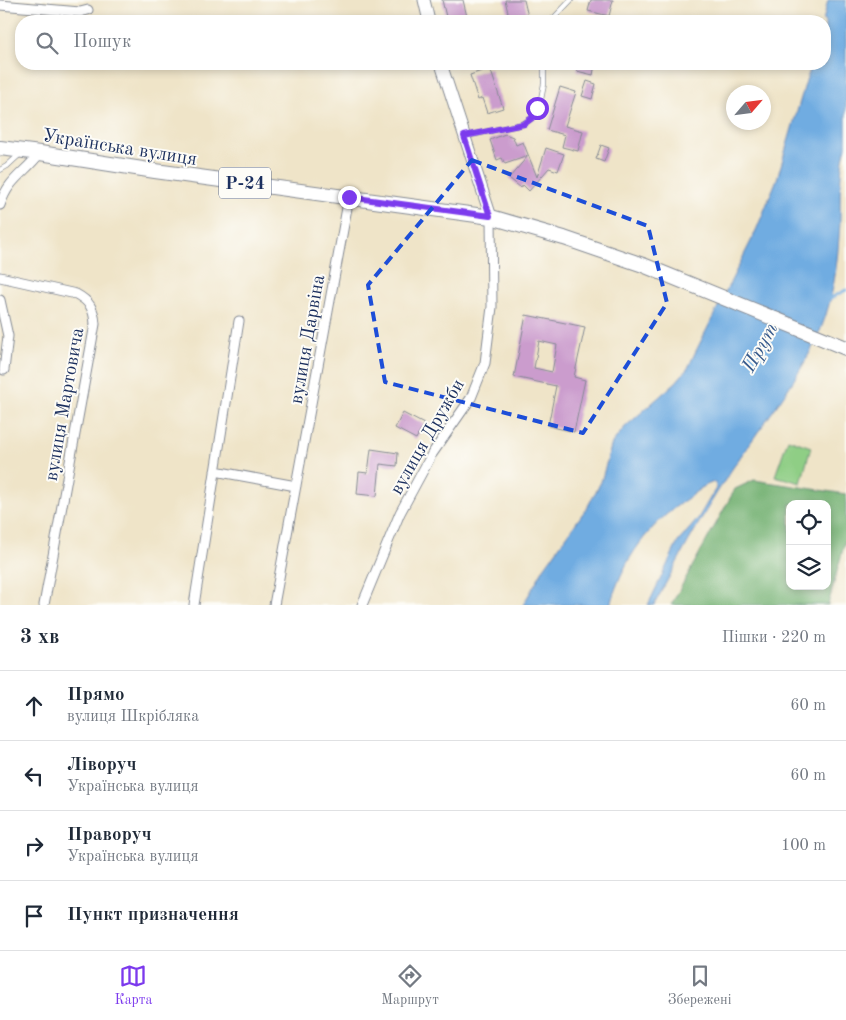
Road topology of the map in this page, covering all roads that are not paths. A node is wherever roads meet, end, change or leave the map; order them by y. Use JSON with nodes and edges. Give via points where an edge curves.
{"nodes":[{"id":1,"x":424,"y":0,"type":"edge"},
{"id":2,"x":571,"y":0,"type":"edge"},
{"id":3,"x":0,"y":5,"type":"edge"},
{"id":4,"x":88,"y":10,"type":"dead end"},
{"id":5,"x":428,"y":15,"type":"edge"},
{"id":6,"x":557,"y":15,"type":"edge"},
{"id":7,"x":443,"y":70,"type":"edge"},
{"id":8,"x":544,"y":70,"type":"edge"},
{"id":9,"x":464,"y":136,"type":"junction"},
{"id":10,"x":0,"y":148,"type":"edge"},
{"id":11,"x":23,"y":151,"type":"junction"},
{"id":12,"x":40,"y":153,"type":"junction"},
{"id":13,"x":0,"y":170,"type":"edge"},
{"id":14,"x":349,"y":197,"type":"junction"},
{"id":15,"x":0,"y":206,"type":"edge"},
{"id":16,"x":490,"y":216,"type":"junction"},
{"id":17,"x":0,"y":277,"type":"edge"},
{"id":18,"x":0,"y":300,"type":"edge"},
{"id":19,"x":239,"y":320,"type":"dead end"},
{"id":20,"x":846,"y":348,"type":"edge"},
{"id":21,"x":4,"y":370,"type":"dead end"},
{"id":22,"x":215,"y":471,"type":"junction"},
{"id":23,"x":296,"y":486,"type":"junction"},
{"id":24,"x":44,"y":605,"type":"edge"},
{"id":25,"x":194,"y":605,"type":"edge"},
{"id":26,"x":274,"y":605,"type":"edge"},
{"id":27,"x":362,"y":605,"type":"edge"}],
"edges":[{"from":1,"to":5,"type":"street"},
{"from":2,"to":6,"type":"lane"},
{"from":3,"to":4,"type":"street"},
{"from":7,"to":9,"type":"street"},
{"from":8,"to":9,"type":"lane","via":[[541,99],[532,118],[524,124]]},
{"from":9,"to":16,"type":"street"},
{"from":10,"to":11,"type":"main road","name":"Українська вулиця","number":"Р-24"},
{"from":11,"to":12,"type":"main road","name":"Українська вулиця","number":"Р-24"},
{"from":11,"to":13,"type":"lane"},
{"from":12,"to":14,"type":"main road","name":"Українська вулиця","number":"Р-24","via":[[155,172]]},
{"from":12,"to":15,"type":"street","via":[[13,180]]},
{"from":14,"to":16,"type":"main road","name":"Українська вулиця","number":"Р-24"},
{"from":14,"to":23,"type":"street","name":"вулиця Дарвіна"},
{"from":16,"to":20,"type":"main road","number":"Р-24","via":[[642,265]]},
{"from":16,"to":27,"type":"street","name":"вулиця Дружби","via":[[492,307],[485,363],[471,398],[432,454],[400,514]]},
{"from":17,"to":24,"type":"street","name":"вулиця Мартовича","via":[[76,294],[92,306],[94,315],[95,324]]},
{"from":18,"to":21,"type":"street","via":[[8,336]]},
{"from":19,"to":22,"type":"street"},
{"from":22,"to":23,"type":"street"},
{"from":22,"to":25,"type":"street"},
{"from":23,"to":26,"type":"street","name":"вулиця Дарвіна"}]}
